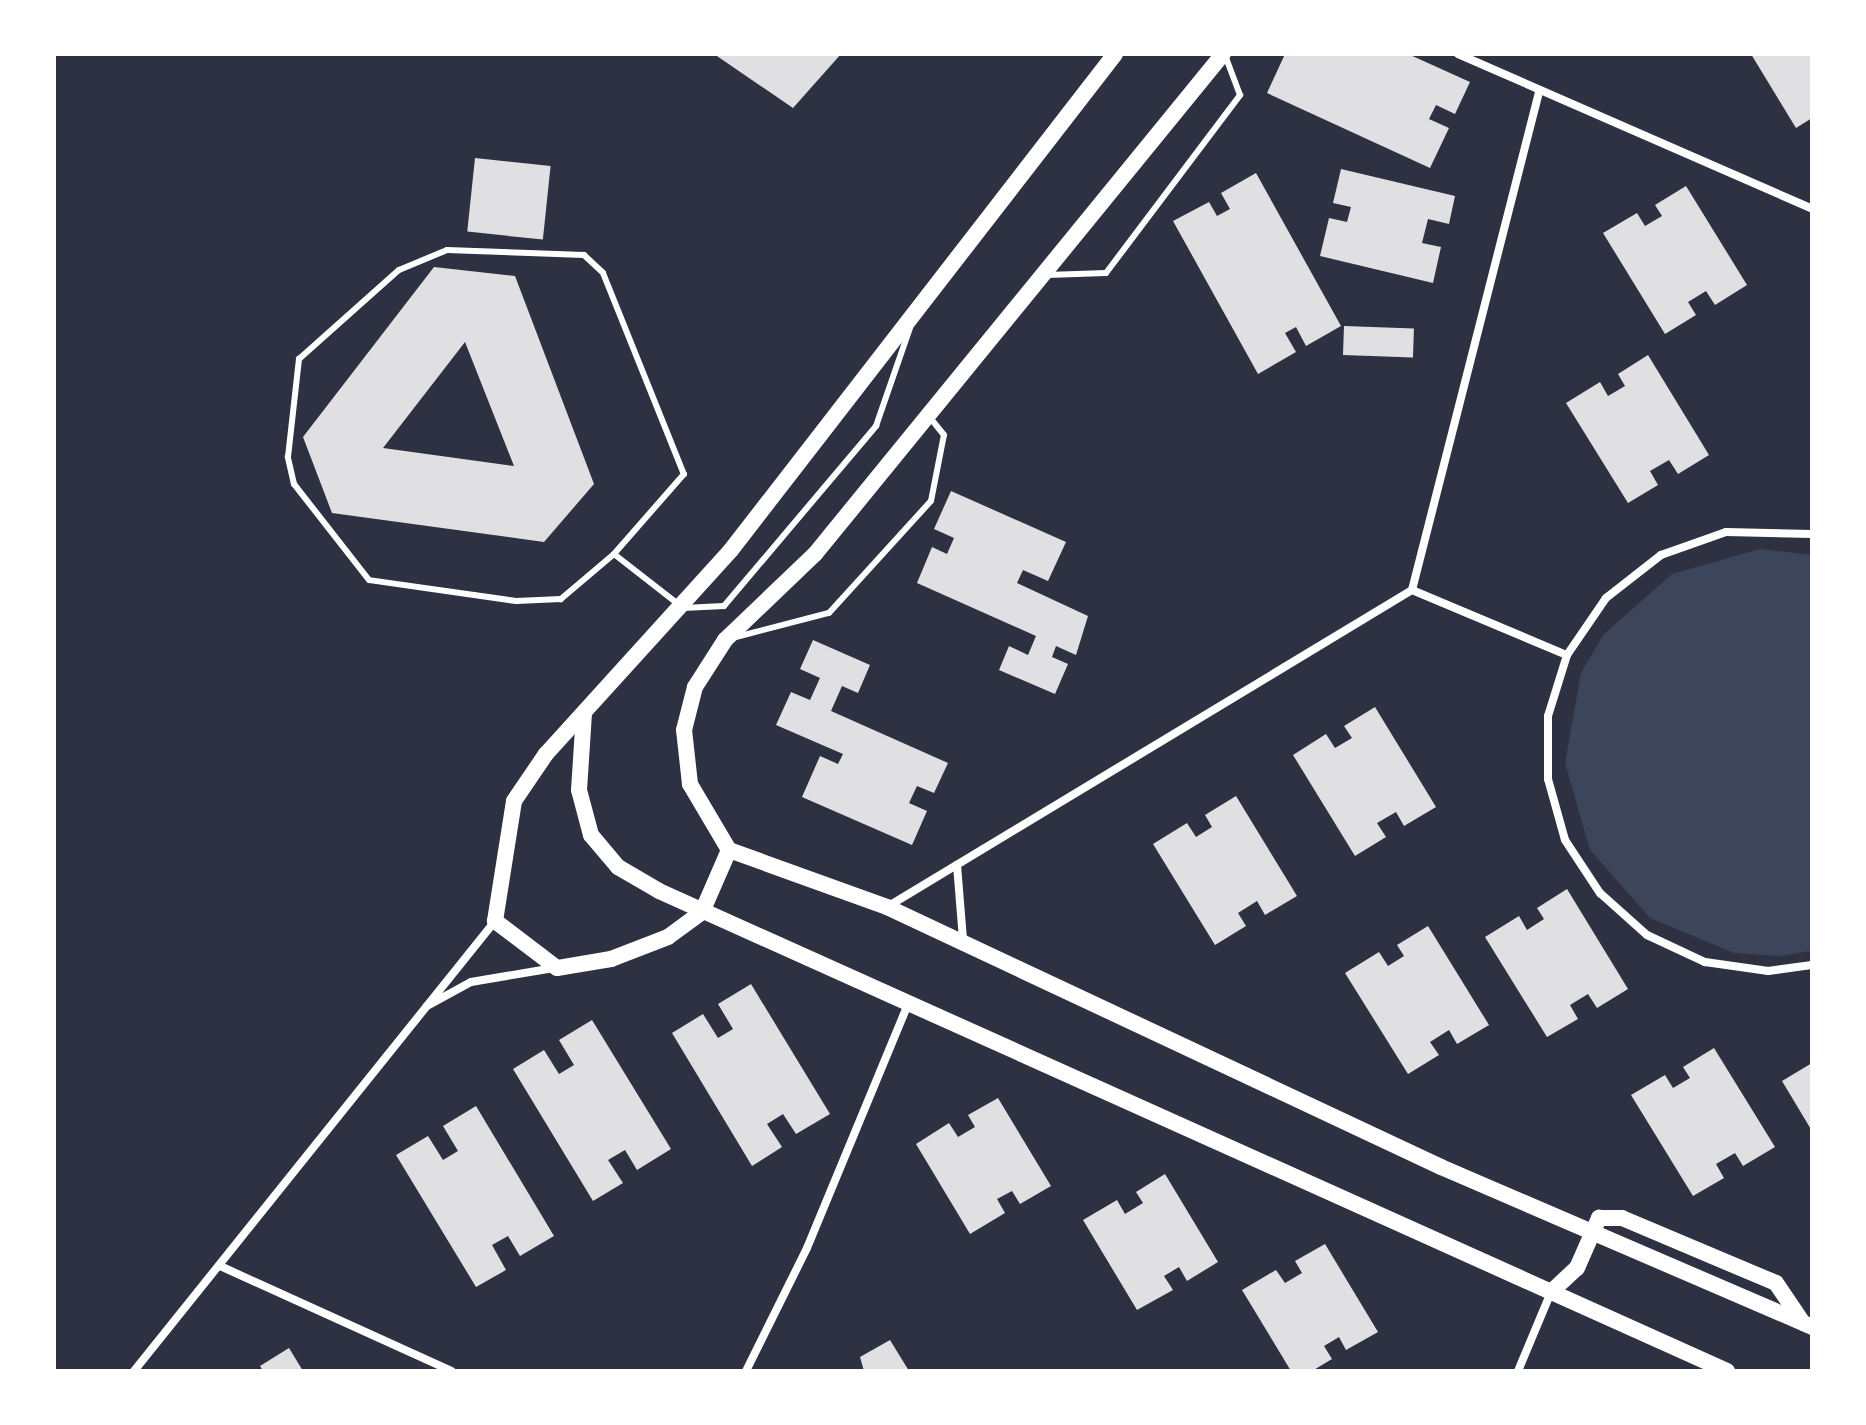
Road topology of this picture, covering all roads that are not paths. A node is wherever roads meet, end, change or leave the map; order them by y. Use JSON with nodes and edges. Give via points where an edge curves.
{"nodes":[{"id":1,"x":1115,"y":54,"type":"edge"},
{"id":2,"x":1224,"y":54,"type":"edge"},
{"id":3,"x":1458,"y":54,"type":"edge"},
{"id":4,"x":1539,"y":92,"type":"junction"},
{"id":5,"x":1812,"y":209,"type":"edge"},
{"id":6,"x":1039,"y":276,"type":"junction"},
{"id":7,"x":917,"y":309,"type":"junction"},
{"id":8,"x":926,"y":413,"type":"junction"},
{"id":9,"x":1812,"y":534,"type":"edge"},
{"id":10,"x":614,"y":554,"type":"junction"},
{"id":11,"x":1412,"y":590,"type":"junction"},
{"id":12,"x":683,"y":608,"type":"junction"},
{"id":13,"x":725,"y":640,"type":"junction"},
{"id":14,"x":1567,"y":655,"type":"junction"},
{"id":15,"x":584,"y":713,"type":"junction"},
{"id":16,"x":729,"y":850,"type":"junction"},
{"id":17,"x":957,"y":865,"type":"junction"},
{"id":18,"x":887,"y":907,"type":"junction"},
{"id":19,"x":702,"y":912,"type":"junction"},
{"id":20,"x":495,"y":921,"type":"junction"},
{"id":21,"x":963,"y":940,"type":"junction"},
{"id":22,"x":1812,"y":965,"type":"edge"},
{"id":23,"x":557,"y":968,"type":"junction"},
{"id":24,"x":908,"y":1004,"type":"junction"},
{"id":25,"x":423,"y":1008,"type":"junction"},
{"id":26,"x":1594,"y":1230,"type":"junction"},
{"id":27,"x":220,"y":1266,"type":"junction"},
{"id":28,"x":1551,"y":1292,"type":"junction"},
{"id":29,"x":1808,"y":1325,"type":"edge"},
{"id":30,"x":134,"y":1371,"type":"edge"},
{"id":31,"x":451,"y":1371,"type":"edge"},
{"id":32,"x":746,"y":1371,"type":"edge"},
{"id":33,"x":1518,"y":1371,"type":"edge"},
{"id":34,"x":1727,"y":1371,"type":"edge"}],
"edges":[{"from":1,"to":7,"type":"main road"},
{"from":2,"to":6,"type":"main road"},
{"from":2,"to":6,"type":"lane","via":[[1240,95],[1106,273]]},
{"from":3,"to":4,"type":"street"},
{"from":4,"to":5,"type":"street"},
{"from":4,"to":11,"type":"street"},
{"from":6,"to":8,"type":"main road"},
{"from":7,"to":12,"type":"main road"},
{"from":7,"to":12,"type":"lane","via":[[876,426],[724,606]]},
{"from":8,"to":13,"type":"main road","via":[[815,554]]},
{"from":8,"to":13,"type":"lane","via":[[944,435],[931,501],[829,613]]},
{"from":9,"to":14,"type":"street","via":[[1726,532],[1661,555],[1606,598]]},
{"from":10,"to":10,"type":"lane","via":[[684,474],[603,273],[584,255],[447,250],[399,270],[299,359],[288,457],[294,484],[369,580],[516,601],[561,599]]},
{"from":10,"to":12,"type":"lane"},
{"from":11,"to":14,"type":"street"},
{"from":11,"to":17,"type":"street"},
{"from":12,"to":15,"type":"main road"},
{"from":13,"to":16,"type":"main road","via":[[695,687],[684,730],[690,784]]},
{"from":14,"to":22,"type":"street","via":[[1548,716],[1548,779],[1565,840],[1600,893],[1647,935],[1705,962],[1768,971]]},
{"from":15,"to":19,"type":"main road","via":[[579,790],[591,835],[618,867]]},
{"from":15,"to":20,"type":"main road","via":[[514,801]]},
{"from":16,"to":18,"type":"main road"},
{"from":16,"to":19,"type":"main road"},
{"from":17,"to":18,"type":"street"},
{"from":17,"to":21,"type":"street"},
{"from":18,"to":21,"type":"main road"},
{"from":19,"to":23,"type":"main road","via":[[668,937],[611,959]]},
{"from":19,"to":24,"type":"main road"},
{"from":20,"to":23,"type":"main road"},
{"from":20,"to":25,"type":"street"},
{"from":21,"to":26,"type":"main road","via":[[1441,1167]]},
{"from":23,"to":25,"type":"street","via":[[471,982]]},
{"from":24,"to":28,"type":"main road"},
{"from":24,"to":32,"type":"street","via":[[807,1248]]},
{"from":25,"to":27,"type":"street"},
{"from":26,"to":28,"type":"main road","via":[[1577,1268]]},
{"from":26,"to":29,"type":"main road"},
{"from":26,"to":29,"type":"main road","via":[[1599,1218],[1622,1218],[1776,1283]]},
{"from":27,"to":30,"type":"street"},
{"from":27,"to":31,"type":"street"},
{"from":28,"to":33,"type":"street"},
{"from":28,"to":34,"type":"main road"}]}
